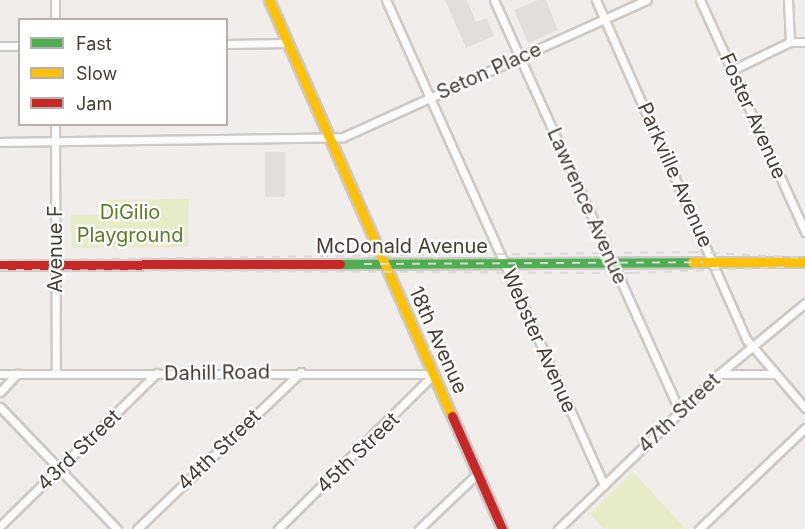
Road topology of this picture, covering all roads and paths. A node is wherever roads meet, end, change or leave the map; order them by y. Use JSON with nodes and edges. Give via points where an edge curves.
{"nodes":[{"id":1,"x":55,"y":0,"type":"edge"},
{"id":2,"x":269,"y":0,"type":"edge"},
{"id":3,"x":386,"y":0,"type":"edge"},
{"id":4,"x":494,"y":0,"type":"edge"},
{"id":5,"x":596,"y":0,"type":"edge"},
{"id":6,"x":647,"y":0,"type":"edge"},
{"id":7,"x":700,"y":0,"type":"edge"},
{"id":8,"x":788,"y":0,"type":"edge"},
{"id":9,"x":55,"y":18,"type":"edge"},
{"id":10,"x":604,"y":19,"type":"junction"},
{"id":11,"x":790,"y":42,"type":"junction"},
{"id":12,"x":805,"y":42,"type":"edge"},
{"id":13,"x":288,"y":43,"type":"junction"},
{"id":14,"x":228,"y":44,"type":"edge"},
{"id":15,"x":0,"y":46,"type":"edge"},
{"id":16,"x":18,"y":46,"type":"edge"},
{"id":17,"x":520,"y":57,"type":"junction"},
{"id":18,"x":732,"y":70,"type":"junction"},
{"id":19,"x":430,"y":98,"type":"junction"},
{"id":20,"x":55,"y":126,"type":"edge"},
{"id":21,"x":330,"y":139,"type":"junction"},
{"id":22,"x":0,"y":142,"type":"edge"},
{"id":23,"x":55,"y":142,"type":"junction"},
{"id":24,"x":805,"y":232,"type":"edge"},
{"id":25,"x":713,"y":262,"type":"junction"},
{"id":26,"x":805,"y":262,"type":"edge"},
{"id":27,"x":0,"y":264,"type":"edge"},
{"id":28,"x":55,"y":264,"type":"junction"},
{"id":29,"x":504,"y":264,"type":"junction"},
{"id":30,"x":612,"y":264,"type":"junction"},
{"id":31,"x":386,"y":265,"type":"junction"},
{"id":32,"x":805,"y":303,"type":"edge"},
{"id":33,"x":753,"y":349,"type":"junction"},
{"id":34,"x":302,"y":372,"type":"junction"},
{"id":35,"x":56,"y":373,"type":"junction"},
{"id":36,"x":0,"y":374,"type":"edge"},
{"id":37,"x":17,"y":374,"type":"junction"},
{"id":38,"x":158,"y":374,"type":"junction"},
{"id":39,"x":434,"y":374,"type":"junction"},
{"id":40,"x":719,"y":374,"type":"junction"},
{"id":41,"x":773,"y":374,"type":"junction"},
{"id":42,"x":0,"y":392,"type":"edge"},
{"id":43,"x":0,"y":407,"type":"edge"},
{"id":44,"x":805,"y":408,"type":"edge"},
{"id":45,"x":680,"y":412,"type":"junction"},
{"id":46,"x":805,"y":428,"type":"edge"},
{"id":47,"x":60,"y":468,"type":"junction"},
{"id":48,"x":478,"y":473,"type":"junction"},
{"id":49,"x":604,"y":485,"type":"junction"},
{"id":50,"x":0,"y":526,"type":"edge"},
{"id":51,"x":117,"y":529,"type":"edge"},
{"id":52,"x":137,"y":529,"type":"edge"},
{"id":53,"x":278,"y":529,"type":"edge"},
{"id":54,"x":418,"y":529,"type":"edge"},
{"id":55,"x":502,"y":529,"type":"edge"},
{"id":56,"x":558,"y":529,"type":"edge"},
{"id":57,"x":699,"y":529,"type":"edge"}],
"edges":[{"from":1,"to":9,"type":"street"},
{"from":2,"to":13,"type":"main road","name":"18th Avenue"},
{"from":3,"to":19,"type":"street","name":"Webster Avenue"},
{"from":4,"to":17,"type":"street","name":"Lawrence Avenue"},
{"from":5,"to":10,"type":"street","name":"Parkville Avenue"},
{"from":6,"to":10,"type":"street","name":"Seton Place"},
{"from":7,"to":18,"type":"street","name":"Foster Avenue"},
{"from":8,"to":11,"type":"street"},
{"from":10,"to":17,"type":"street","name":"Seton Place"},
{"from":10,"to":25,"type":"street","name":"Parkville Avenue"},
{"from":11,"to":12,"type":"street"},
{"from":11,"to":18,"type":"street"},
{"from":13,"to":14,"type":"street"},
{"from":13,"to":21,"type":"main road","name":"18th Avenue"},
{"from":15,"to":16,"type":"street"},
{"from":17,"to":19,"type":"street","name":"Seton Place"},
{"from":17,"to":30,"type":"street","name":"Lawrence Avenue"},
{"from":18,"to":24,"type":"street","name":"Foster Avenue"},
{"from":19,"to":21,"type":"street","name":"Seton Place"},
{"from":19,"to":29,"type":"street","name":"Webster Avenue"},
{"from":20,"to":23,"type":"street","name":"Avenue F"},
{"from":21,"to":23,"type":"street"},
{"from":21,"to":31,"type":"main road","name":"18th Avenue"},
{"from":22,"to":23,"type":"street"},
{"from":23,"to":28,"type":"street","name":"Avenue F"},
{"from":25,"to":26,"type":"main road","name":"McDonald Avenue"},
{"from":25,"to":30,"type":"main road","name":"McDonald Avenue"},
{"from":25,"to":33,"type":"street","name":"Parkville Avenue"},
{"from":27,"to":28,"type":"main road","name":"McDonald Avenue"},
{"from":28,"to":31,"type":"main road","name":"McDonald Avenue"},
{"from":28,"to":35,"type":"street","name":"Avenue F"},
{"from":29,"to":30,"type":"main road","name":"McDonald Avenue"},
{"from":29,"to":31,"type":"main road","name":"McDonald Avenue"},
{"from":29,"to":49,"type":"street","name":"Webster Avenue"},
{"from":30,"to":45,"type":"street","name":"Lawrence Avenue"},
{"from":31,"to":39,"type":"main road","name":"18th Avenue"},
{"from":32,"to":33,"type":"street","name":"47th Street"},
{"from":33,"to":40,"type":"street","name":"47th Street"},
{"from":33,"to":41,"type":"street","name":"Parkville Avenue"},
{"from":34,"to":38,"type":"street","name":"Dahill Road"},
{"from":34,"to":39,"type":"street","name":"Dahill Road"},
{"from":34,"to":52,"type":"street","name":"44th Street"},
{"from":35,"to":37,"type":"street","name":"Dahill Road"},
{"from":35,"to":38,"type":"street","name":"Dahill Road"},
{"from":36,"to":37,"type":"street","name":"Dahill Road"},
{"from":37,"to":42,"type":"street"},
{"from":38,"to":47,"type":"street","name":"43rd Street"},
{"from":39,"to":48,"type":"main road","name":"18th Avenue"},
{"from":39,"to":53,"type":"street","name":"45th Street"},
{"from":40,"to":41,"type":"street"},
{"from":40,"to":45,"type":"street","name":"47th Street"},
{"from":41,"to":44,"type":"street","name":"Parkville Avenue"},
{"from":43,"to":47,"type":"street"},
{"from":45,"to":49,"type":"street","name":"47th Street"},
{"from":46,"to":57,"type":"street"},
{"from":47,"to":50,"type":"street","name":"43rd Street"},
{"from":47,"to":51,"type":"street"},
{"from":48,"to":54,"type":"street"},
{"from":48,"to":55,"type":"main road","name":"18th Avenue"},
{"from":49,"to":56,"type":"street","name":"47th Street"}]}
